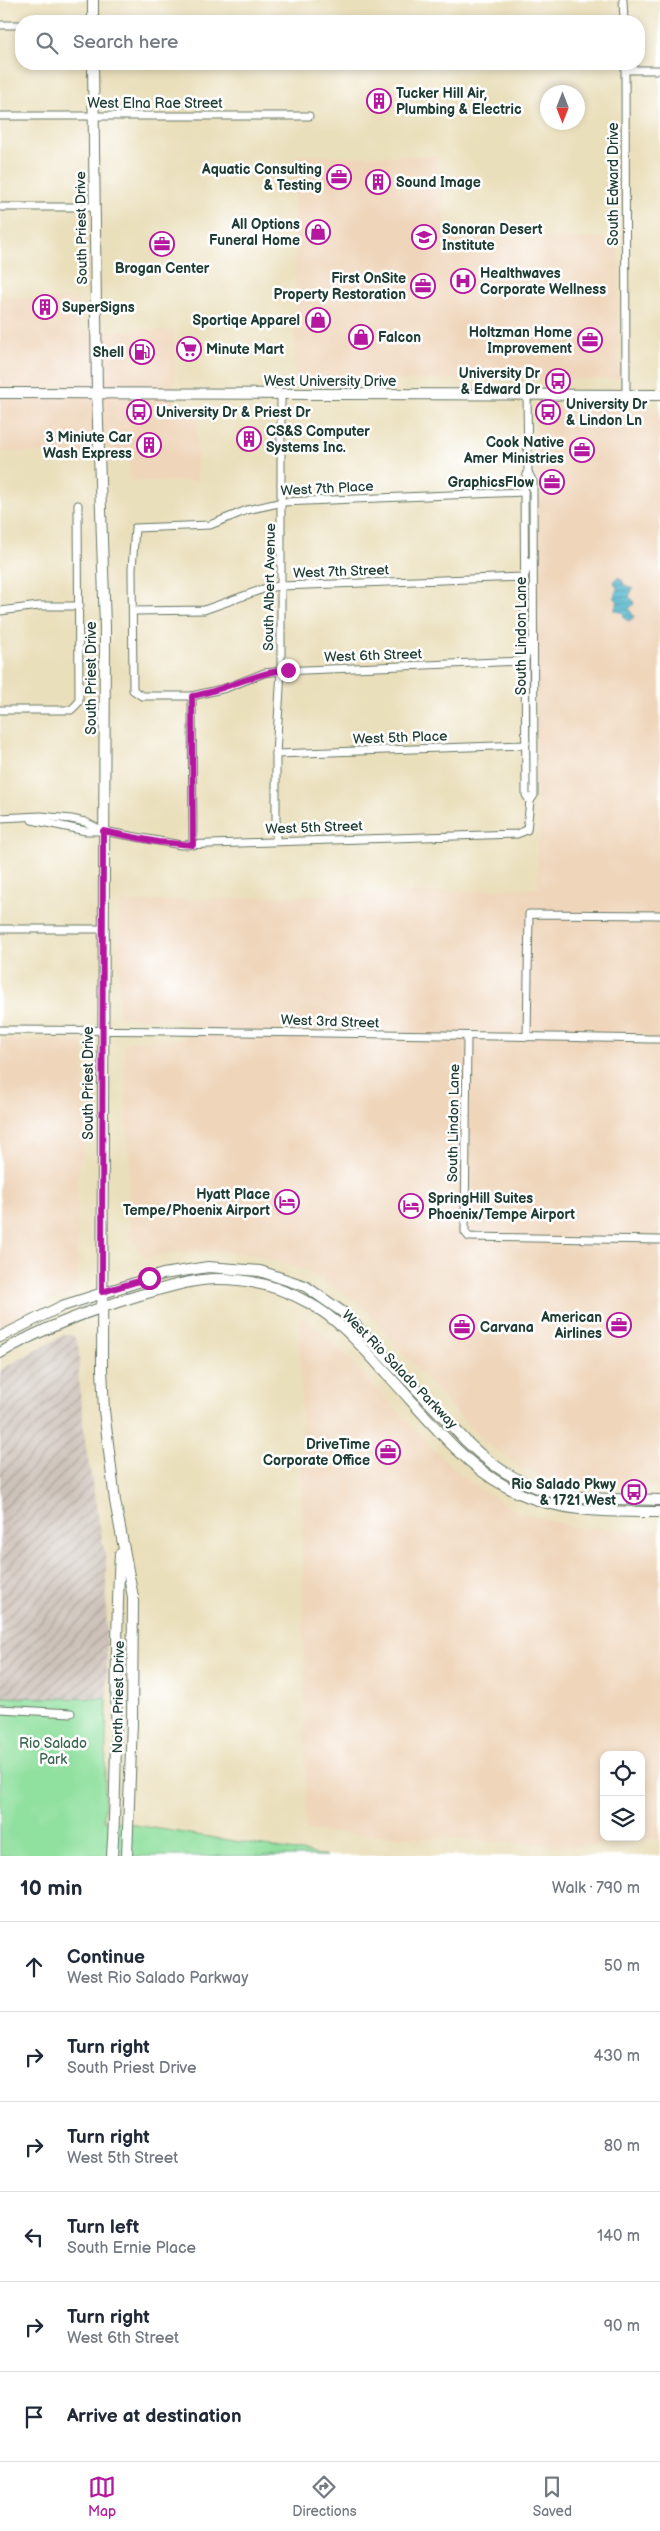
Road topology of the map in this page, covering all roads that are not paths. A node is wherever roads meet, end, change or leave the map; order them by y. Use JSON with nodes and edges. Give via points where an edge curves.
{"nodes":[{"id":1,"x":92,"y":0,"type":"edge"},
{"id":2,"x":624,"y":0,"type":"edge"},
{"id":3,"x":93,"y":15,"type":"edge"},
{"id":4,"x":624,"y":15,"type":"edge"},
{"id":5,"x":0,"y":25,"type":"edge"},
{"id":6,"x":15,"y":25,"type":"edge"},
{"id":7,"x":645,"y":69,"type":"edge"},
{"id":8,"x":93,"y":70,"type":"edge"},
{"id":9,"x":625,"y":70,"type":"edge"},
{"id":10,"x":660,"y":70,"type":"edge"},
{"id":11,"x":0,"y":116,"type":"edge"},
{"id":12,"x":94,"y":116,"type":"junction"},
{"id":13,"x":309,"y":116,"type":"dead end"},
{"id":14,"x":0,"y":207,"type":"edge"},
{"id":15,"x":95,"y":207,"type":"junction"},
{"id":16,"x":0,"y":393,"type":"edge"},
{"id":17,"x":97,"y":394,"type":"junction"},
{"id":18,"x":281,"y":394,"type":"junction"},
{"id":19,"x":527,"y":395,"type":"junction"},
{"id":20,"x":626,"y":395,"type":"junction"},
{"id":21,"x":660,"y":395,"type":"edge"},
{"id":22,"x":528,"y":472,"type":"junction"},
{"id":23,"x":524,"y":492,"type":"junction"},
{"id":24,"x":283,"y":502,"type":"junction"},
{"id":25,"x":78,"y":505,"type":"dead end"},
{"id":26,"x":533,"y":533,"type":"junction"},
{"id":27,"x":533,"y":554,"type":"junction"},
{"id":28,"x":524,"y":577,"type":"junction"},
{"id":29,"x":281,"y":586,"type":"junction"},
{"id":30,"x":80,"y":606,"type":"junction"},
{"id":31,"x":133,"y":611,"type":"junction"},
{"id":32,"x":0,"y":612,"type":"edge"},
{"id":33,"x":533,"y":638,"type":"junction"},
{"id":34,"x":524,"y":661,"type":"junction"},
{"id":35,"x":281,"y":671,"type":"junction"},
{"id":36,"x":192,"y":696,"type":"junction"},
{"id":37,"x":0,"y":710,"type":"edge"},
{"id":38,"x":534,"y":719,"type":"junction"},
{"id":39,"x":525,"y":745,"type":"junction"},
{"id":40,"x":276,"y":754,"type":"junction"},
{"id":41,"x":530,"y":801,"type":"junction"},
{"id":42,"x":0,"y":818,"type":"edge"},
{"id":43,"x":527,"y":830,"type":"joint"},
{"id":44,"x":103,"y":831,"type":"junction"},
{"id":45,"x":276,"y":841,"type":"junction"},
{"id":46,"x":193,"y":845,"type":"junction"},
{"id":47,"x":660,"y":915,"type":"edge"},
{"id":48,"x":0,"y":929,"type":"edge"},
{"id":49,"x":102,"y":929,"type":"junction"},
{"id":50,"x":0,"y":1030,"type":"edge"},
{"id":51,"x":102,"y":1030,"type":"junction"},
{"id":52,"x":467,"y":1037,"type":"junction"},
{"id":53,"x":527,"y":1037,"type":"junction"},
{"id":54,"x":660,"y":1039,"type":"edge"},
{"id":55,"x":660,"y":1240,"type":"edge"},
{"id":56,"x":266,"y":1285,"type":"junction"},
{"id":57,"x":102,"y":1292,"type":"junction"},
{"id":58,"x":329,"y":1301,"type":"junction"},
{"id":59,"x":102,"y":1308,"type":"junction"},
{"id":60,"x":0,"y":1337,"type":"edge"},
{"id":61,"x":0,"y":1353,"type":"edge"},
{"id":62,"x":424,"y":1413,"type":"junction"},
{"id":63,"x":462,"y":1436,"type":"junction"},
{"id":64,"x":498,"y":1469,"type":"junction"},
{"id":65,"x":492,"y":1478,"type":"junction"},
{"id":66,"x":660,"y":1500,"type":"edge"},
{"id":67,"x":660,"y":1512,"type":"edge"},
{"id":68,"x":121,"y":1540,"type":"junction"},
{"id":69,"x":0,"y":1709,"type":"edge"},
{"id":70,"x":71,"y":1713,"type":"dead end"},
{"id":71,"x":112,"y":1856,"type":"edge"},
{"id":72,"x":127,"y":1856,"type":"edge"}],
"edges":[{"from":1,"to":3,"type":"main road"},
{"from":2,"to":4,"type":"street"},
{"from":5,"to":6,"type":"street"},
{"from":7,"to":10,"type":"street"},
{"from":8,"to":12,"type":"main road","name":"South Priest Drive"},
{"from":9,"to":20,"type":"street","name":"South Edward Drive"},
{"from":11,"to":12,"type":"street","name":"West Elna Rae Street"},
{"from":12,"to":13,"type":"street","name":"West Elna Rae Street"},
{"from":12,"to":15,"type":"main road","name":"South Priest Drive"},
{"from":14,"to":15,"type":"street"},
{"from":15,"to":17,"type":"main road","name":"South Priest Drive"},
{"from":16,"to":17,"type":"main road","name":"West University Drive"},
{"from":17,"to":18,"type":"main road","name":"West University Drive"},
{"from":17,"to":44,"type":"main road","name":"South Priest Drive","via":[[105,627]]},
{"from":18,"to":19,"type":"main road","name":"West University Drive"},
{"from":18,"to":24,"type":"street","name":"South Albert Avenue"},
{"from":19,"to":20,"type":"main road","name":"West University Drive"},
{"from":19,"to":22,"type":"street","name":"South Lindon Lane"},
{"from":20,"to":21,"type":"main road","name":"West University Drive"},
{"from":22,"to":23,"type":"street","name":"South Lindon Lane"},
{"from":22,"to":26,"type":"street","name":"South Lindon Lane","via":[[533,482]]},
{"from":23,"to":24,"type":"street","name":"West 7th Place"},
{"from":23,"to":26,"type":"street","via":[[528,498],[528,526]]},
{"from":23,"to":28,"type":"street","name":"South Lindon Lane"},
{"from":24,"to":29,"type":"street","name":"South Albert Avenue"},
{"from":24,"to":31,"type":"street","name":"West 7th Place","via":[[247,510],[210,525],[135,528]]},
{"from":25,"to":30,"type":"street","name":"South Priest Drive"},
{"from":26,"to":27,"type":"street","name":"South Lindon Lane"},
{"from":27,"to":28,"type":"street"},
{"from":27,"to":33,"type":"street","name":"South Lindon Lane"},
{"from":28,"to":29,"type":"street","name":"West 7th Street"},
{"from":28,"to":34,"type":"street","name":"South Lindon Lane"},
{"from":29,"to":31,"type":"street","name":"West 7th Street","via":[[204,610]]},
{"from":29,"to":35,"type":"street","name":"South Albert Avenue"},
{"from":30,"to":32,"type":"street","via":[[29,607]]},
{"from":30,"to":37,"type":"street","name":"South Priest Drive","via":[[79,702],[71,710]]},
{"from":31,"to":36,"type":"street","name":"West 6th Street","via":[[133,690],[136,694]]},
{"from":33,"to":34,"type":"street"},
{"from":33,"to":38,"type":"street","name":"South Lindon Lane"},
{"from":34,"to":35,"type":"street","name":"West 6th Street"},
{"from":34,"to":39,"type":"street","name":"South Lindon Lane"},
{"from":35,"to":36,"type":"street","name":"West 6th Street","via":[[264,673],[226,688]]},
{"from":35,"to":40,"type":"street","name":"South Albert Avenue"},
{"from":36,"to":46,"type":"street"},
{"from":38,"to":39,"type":"street"},
{"from":38,"to":41,"type":"street","name":"South Lindon Lane","via":[[534,795]]},
{"from":39,"to":40,"type":"street","name":"West 5th Place"},
{"from":39,"to":41,"type":"street","name":"South Lindon Lane","via":[[526,795]]},
{"from":40,"to":45,"type":"street","name":"South Albert Avenue"},
{"from":41,"to":43,"type":"street","name":"South Lindon Lane"},
{"from":42,"to":44,"type":"street","name":"West 5th Street","via":[[27,818],[86,831]]},
{"from":43,"to":45,"type":"street","name":"West 5th Street","via":[[516,834]]},
{"from":44,"to":46,"type":"street","name":"West 5th Street"},
{"from":44,"to":49,"type":"main road","name":"South Priest Drive"},
{"from":45,"to":46,"type":"street","name":"West 5th Street"},
{"from":47,"to":53,"type":"street","via":[[529,914]]},
{"from":48,"to":49,"type":"street"},
{"from":49,"to":51,"type":"main road","name":"South Priest Drive"},
{"from":50,"to":51,"type":"street","name":"West 3rd Street"},
{"from":51,"to":52,"type":"street","name":"West 3rd Street","via":[[305,1031]]},
{"from":51,"to":57,"type":"main road","name":"South Priest Drive"},
{"from":52,"to":53,"type":"street","name":"West 3rd Street"},
{"from":52,"to":55,"type":"street","name":"South Lindon Lane","via":[[465,1232],[469,1237]]},
{"from":53,"to":54,"type":"street","name":"West 3rd Street"},
{"from":56,"to":58,"type":"main road","via":[[281,1283],[319,1301]]},
{"from":56,"to":59,"type":"main road","name":"West Rio Salado Parkway","via":[[235,1280],[203,1280],[156,1290]]},
{"from":56,"to":62,"type":"main road","name":"West Rio Salado Parkway","via":[[310,1303],[333,1319]]},
{"from":57,"to":58,"type":"main road","name":"West Rio Salado Parkway","via":[[183,1270],[239,1268],[292,1281]]},
{"from":57,"to":59,"type":"main road","name":"North Priest Drive"},
{"from":57,"to":60,"type":"main road","name":"West Rio Salado Parkway","via":[[39,1316]]},
{"from":58,"to":63,"type":"main road","name":"West Rio Salado Parkway"},
{"from":59,"to":61,"type":"main road","name":"West Rio Salado Parkway","via":[[58,1323]]},
{"from":59,"to":68,"type":"main road","name":"North Priest Drive","via":[[104,1410]]},
{"from":62,"to":63,"type":"main road","via":[[434,1416],[451,1432]]},
{"from":62,"to":65,"type":"main road","name":"West Rio Salado Parkway","via":[[460,1451]]},
{"from":63,"to":64,"type":"main road","name":"West Rio Salado Parkway"},
{"from":64,"to":65,"type":"main road"},
{"from":64,"to":66,"type":"main road","name":"West Rio Salado Parkway","via":[[541,1490],[572,1498]]},
{"from":65,"to":67,"type":"main road","name":"West Rio Salado Parkway","via":[[531,1498],[561,1508]]},
{"from":68,"to":71,"type":"main road","name":"North Priest Drive"},
{"from":68,"to":72,"type":"main road","name":"North Priest Drive","via":[[133,1598]]},
{"from":69,"to":70,"type":"street"}]}
